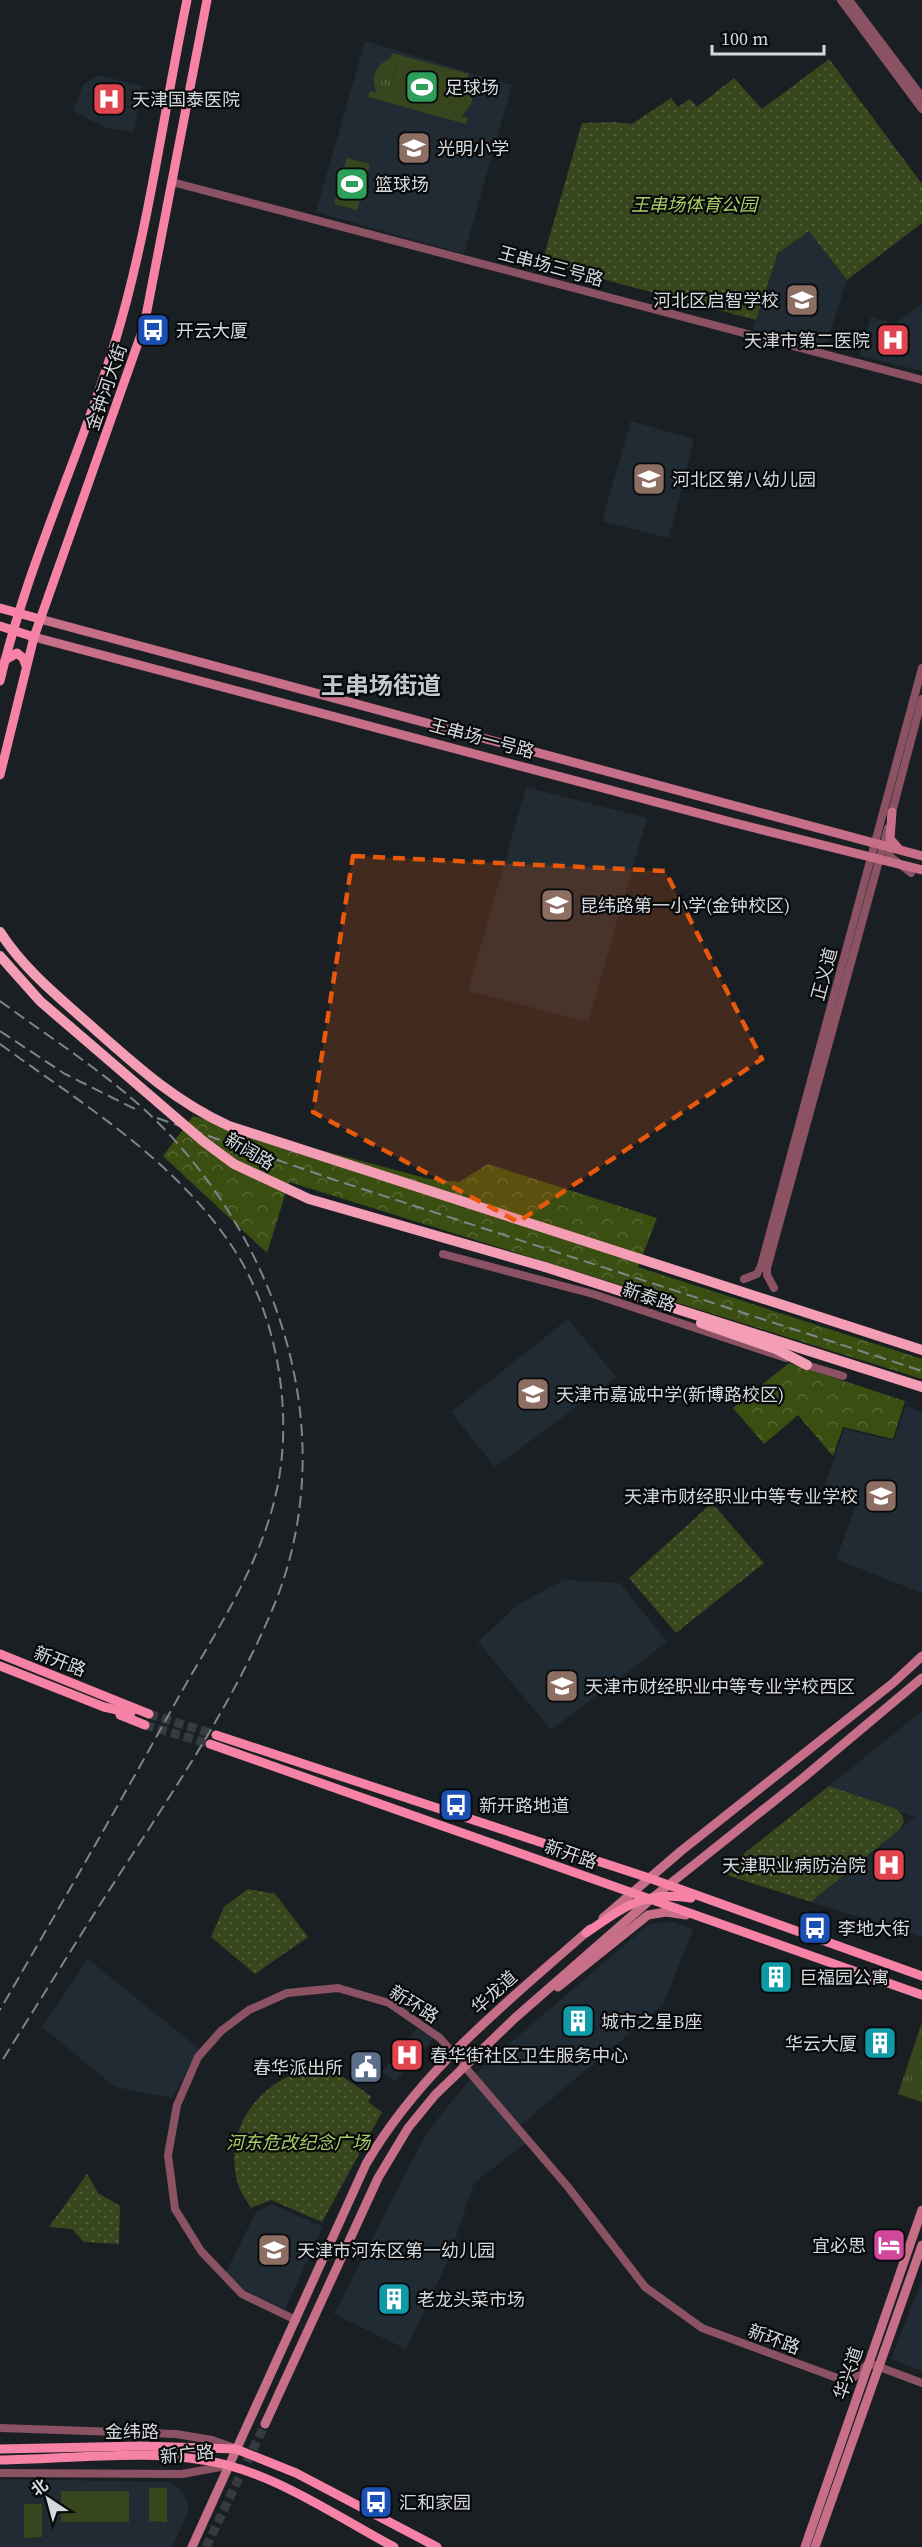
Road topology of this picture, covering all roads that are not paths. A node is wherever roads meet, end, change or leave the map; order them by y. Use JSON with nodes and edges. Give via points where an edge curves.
{"nodes":[{"id":1,"x":187,"y":0,"type":"edge"},
{"id":2,"x":207,"y":0,"type":"edge"},
{"id":3,"x":841,"y":0,"type":"edge"},
{"id":4,"x":849,"y":0,"type":"edge"},
{"id":5,"x":922,"y":98,"type":"edge"},
{"id":6,"x":922,"y":110,"type":"edge"},
{"id":7,"x":172,"y":182,"type":"junction"},
{"id":8,"x":922,"y":380,"type":"edge"},
{"id":9,"x":0,"y":608,"type":"edge"},
{"id":10,"x":18,"y":613,"type":"junction"},
{"id":11,"x":40,"y":619,"type":"junction"},
{"id":12,"x":0,"y":626,"type":"edge"},
{"id":13,"x":13,"y":630,"type":"junction"},
{"id":14,"x":34,"y":637,"type":"junction"},
{"id":15,"x":5,"y":660,"type":"junction"},
{"id":16,"x":26,"y":666,"type":"junction"},
{"id":17,"x":922,"y":668,"type":"edge"},
{"id":18,"x":0,"y":681,"type":"edge"},
{"id":19,"x":922,"y":699,"type":"edge"},
{"id":20,"x":0,"y":775,"type":"edge"},
{"id":21,"x":887,"y":812,"type":"joint"},
{"id":22,"x":879,"y":845,"type":"junction"},
{"id":23,"x":875,"y":857,"type":"junction"},
{"id":24,"x":918,"y":857,"type":"edge"},
{"id":25,"x":922,"y":870,"type":"edge"},
{"id":26,"x":911,"y":873,"type":"dead end"},
{"id":27,"x":0,"y":932,"type":"edge"},
{"id":28,"x":0,"y":956,"type":"edge"},
{"id":29,"x":443,"y":1254,"type":"dead end"},
{"id":30,"x":744,"y":1279,"type":"dead end"},
{"id":31,"x":774,"y":1288,"type":"dead end"},
{"id":32,"x":661,"y":1303,"type":"junction"},
{"id":33,"x":922,"y":1350,"type":"edge"},
{"id":34,"x":807,"y":1365,"type":"junction"},
{"id":35,"x":843,"y":1376,"type":"dead end"},
{"id":36,"x":922,"y":1387,"type":"edge"},
{"id":37,"x":0,"y":1652,"type":"edge"},
{"id":38,"x":922,"y":1656,"type":"edge"},
{"id":39,"x":0,"y":1660,"type":"edge"},
{"id":40,"x":18,"y":1663,"type":"junction"},
{"id":41,"x":0,"y":1668,"type":"edge"},
{"id":42,"x":922,"y":1678,"type":"edge"},
{"id":43,"x":216,"y":1735,"type":"tunnel mouth"},
{"id":44,"x":210,"y":1744,"type":"tunnel mouth"},
{"id":45,"x":649,"y":1878,"type":"junction"},
{"id":46,"x":668,"y":1885,"type":"junction"},
{"id":47,"x":632,"y":1892,"type":"junction"},
{"id":48,"x":651,"y":1897,"type":"junction"},
{"id":49,"x":711,"y":1900,"type":"junction"},
{"id":50,"x":699,"y":1917,"type":"junction"},
{"id":51,"x":586,"y":1933,"type":"junction"},
{"id":52,"x":922,"y":1976,"type":"edge"},
{"id":53,"x":921,"y":1995,"type":"edge"},
{"id":54,"x":540,"y":1996,"type":"junction"},
{"id":55,"x":453,"y":2052,"type":"junction"},
{"id":56,"x":464,"y":2064,"type":"junction"},
{"id":57,"x":922,"y":2210,"type":"edge"},
{"id":58,"x":922,"y":2245,"type":"edge"},
{"id":59,"x":296,"y":2320,"type":"junction"},
{"id":60,"x":873,"y":2365,"type":"junction"},
{"id":61,"x":922,"y":2383,"type":"edge"},
{"id":62,"x":265,"y":2424,"type":"tunnel mouth"},
{"id":63,"x":0,"y":2428,"type":"edge"},
{"id":64,"x":236,"y":2449,"type":"junction"},
{"id":65,"x":1,"y":2455,"type":"edge"},
{"id":66,"x":229,"y":2466,"type":"junction"},
{"id":67,"x":0,"y":2473,"type":"edge"},
{"id":68,"x":818,"y":2510,"type":"junction"},
{"id":69,"x":192,"y":2547,"type":"edge"},
{"id":70,"x":394,"y":2547,"type":"edge"},
{"id":71,"x":436,"y":2547,"type":"edge"},
{"id":72,"x":799,"y":2547,"type":"edge"},
{"id":73,"x":806,"y":2547,"type":"edge"},
{"id":74,"x":815,"y":2547,"type":"edge"}],
"edges":[{"from":1,"to":10,"type":"main road","name":"金钟河大街","via":[[132,284]]},
{"from":2,"to":7,"type":"main road","name":"金钟河大街"},
{"from":3,"to":6,"type":"street"},
{"from":4,"to":5,"type":"street"},
{"from":7,"to":8,"type":"street","name":"王串场三号路"},
{"from":7,"to":11,"type":"main road","name":"金钟河大街","via":[[144,326]]},
{"from":9,"to":10,"type":"main road"},
{"from":10,"to":11,"type":"main road"},
{"from":10,"to":13,"type":"main road","name":"金钟河大街"},
{"from":11,"to":14,"type":"main road","name":"金钟河大街"},
{"from":11,"to":22,"type":"main road","name":"王串场一号路"},
{"from":12,"to":13,"type":"main road"},
{"from":13,"to":14,"type":"main road"},
{"from":13,"to":15,"type":"main road","name":"金钟河大街"},
{"from":14,"to":16,"type":"main road","name":"金钟河大街"},
{"from":14,"to":23,"type":"main road","name":"王串场一号路"},
{"from":15,"to":16,"type":"main road","via":[[19,654]]},
{"from":15,"to":18,"type":"main road","name":"金钟河大街"},
{"from":16,"to":20,"type":"main road","name":"金钟河大街"},
{"from":17,"to":22,"type":"street","name":"正义道"},
{"from":19,"to":22,"type":"street","name":"正义道"},
{"from":21,"to":22,"type":"street"},
{"from":21,"to":24,"type":"main road","via":[[892,843]]},
{"from":22,"to":23,"type":"street","name":"正义道"},
{"from":22,"to":24,"type":"main road","name":"王串场一号路"},
{"from":22,"to":26,"type":"street"},
{"from":23,"to":25,"type":"main road","name":"王串场一号路"},
{"from":23,"to":30,"type":"street","name":"正义道","via":[[761,1266],[757,1274]]},
{"from":23,"to":31,"type":"street","name":"正义道","via":[[767,1268]]},
{"from":27,"to":33,"type":"highway","name":"新阔路","via":[[47,987],[179,1100],[229,1126]]},
{"from":28,"to":32,"type":"highway","name":"新阔路","bridge":true,"via":[[40,1001],[234,1164],[309,1199]]},
{"from":29,"to":34,"type":"street","name":"新泰路","via":[[632,1306]]},
{"from":32,"to":34,"type":"highway"},
{"from":32,"to":36,"type":"highway"},
{"from":34,"to":35,"type":"street","name":"新泰路"},
{"from":37,"to":40,"type":"main road","name":"新开路"},
{"from":38,"to":45,"type":"main road","name":"华龙道"},
{"from":39,"to":40,"type":"main road"},
{"from":40,"to":41,"type":"main road","name":"新开路","via":[[109,1697],[148,1717],[104,1707]]},
{"from":42,"to":46,"type":"main road"},
{"from":43,"to":45,"type":"main road","name":"新开路"},
{"from":44,"to":47,"type":"main road","name":"新开路"},
{"from":45,"to":46,"type":"main road","name":"新开路"},
{"from":45,"to":47,"type":"main road","name":"华龙道"},
{"from":46,"to":48,"type":"main road"},
{"from":46,"to":49,"type":"main road","name":"新开路"},
{"from":47,"to":48,"type":"main road","name":"新开路"},
{"from":47,"to":51,"type":"main road","name":"华龙道"},
{"from":48,"to":49,"type":"main road"},
{"from":48,"to":50,"type":"main road","name":"新开路"},
{"from":48,"to":51,"type":"main road","via":[[624,1907]]},
{"from":48,"to":54,"type":"main road"},
{"from":49,"to":52,"type":"main road","name":"新开路"},
{"from":50,"to":53,"type":"main road","name":"新开路"},
{"from":50,"to":54,"type":"main road","via":[[666,1912],[648,1915],[570,1979]]},
{"from":51,"to":55,"type":"main road","name":"华龙道"},
{"from":54,"to":56,"type":"main road"},
{"from":55,"to":56,"type":"street","name":"新环路"},
{"from":55,"to":59,"type":"main road","name":"华龙道","via":[[419,2087],[376,2147]]},
{"from":55,"to":59,"type":"street","name":"新环路","via":[[440,2038],[389,2003],[338,1988],[287,1993],[249,2010],[221,2031],[198,2058],[177,2105],[168,2155],[175,2209],[201,2251],[242,2294]]},
{"from":56,"to":60,"type":"street","name":"新环路","via":[[568,2187],[645,2288],[702,2328],[840,2379],[853,2378]]},
{"from":56,"to":62,"type":"main road","via":[[418,2116],[387,2163]]},
{"from":57,"to":60,"type":"main road","name":"华兴道"},
{"from":58,"to":60,"type":"main road","name":"华兴道"},
{"from":59,"to":64,"type":"main road","name":"华龙道"},
{"from":60,"to":61,"type":"street"},
{"from":60,"to":68,"type":"main road","name":"华兴道"},
{"from":60,"to":74,"type":"main road","name":"华兴道"},
{"from":63,"to":64,"type":"street","name":"新广路","via":[[176,2434]]},
{"from":64,"to":65,"type":"main road","name":"金纬路","via":[[142,2446]]},
{"from":64,"to":66,"type":"main road","name":"华龙道"},
{"from":64,"to":71,"type":"main road","name":"金纬路","via":[[261,2457]]},
{"from":65,"to":66,"type":"main road","name":"金纬路","via":[[192,2459]]},
{"from":66,"to":67,"type":"street","name":"新广路","via":[[182,2474]]},
{"from":66,"to":69,"type":"main road","name":"华龙道"},
{"from":66,"to":70,"type":"main road","name":"新广路","via":[[280,2486]]},
{"from":68,"to":72,"type":"main road"},
{"from":68,"to":73,"type":"main road","name":"华兴道"}]}
